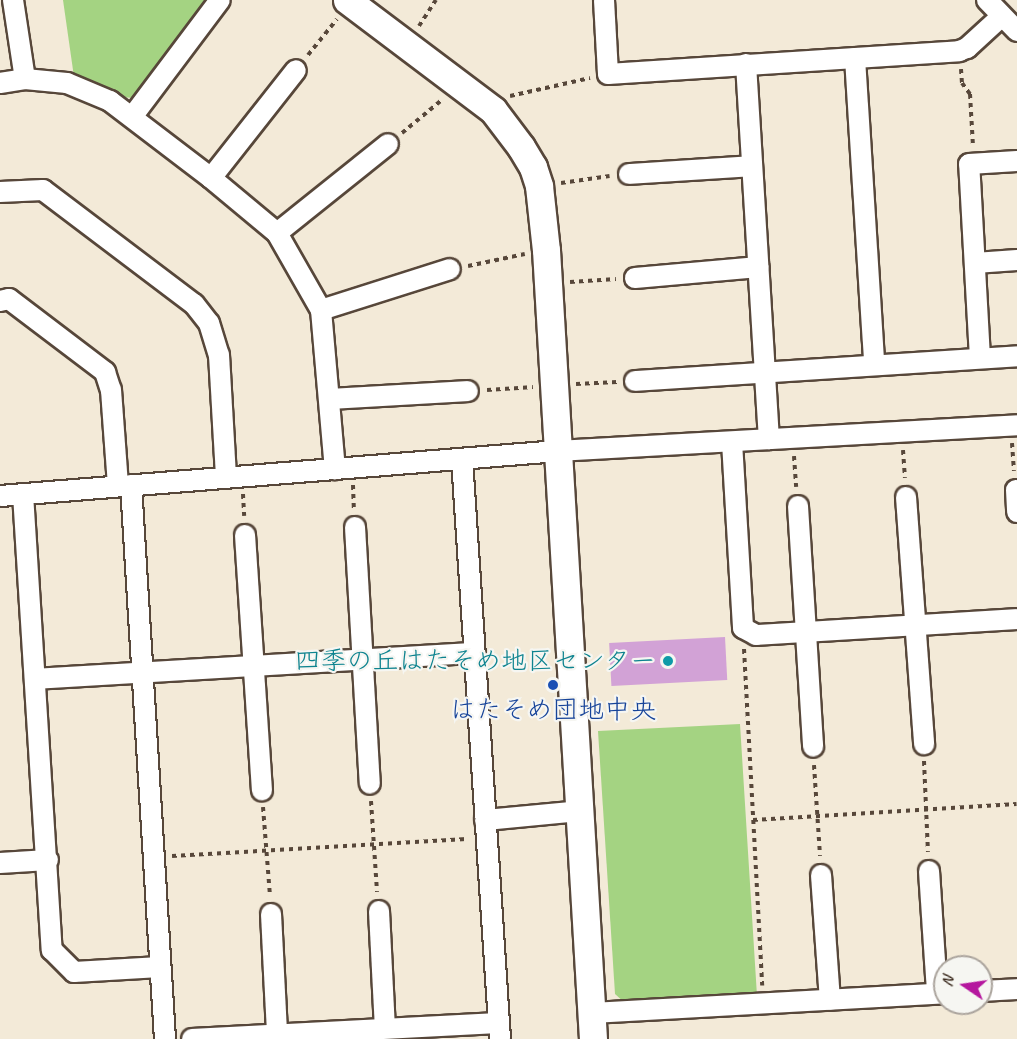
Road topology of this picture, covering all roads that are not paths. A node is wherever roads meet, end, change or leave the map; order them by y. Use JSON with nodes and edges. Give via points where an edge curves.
{"nodes":[{"id":1,"x":13,"y":0,"type":"edge"},
{"id":2,"x":220,"y":0,"type":"edge"},
{"id":3,"x":604,"y":0,"type":"edge"},
{"id":4,"x":987,"y":0,"type":"edge"},
{"id":5,"x":349,"y":1,"type":"edge"},
{"id":6,"x":1001,"y":17,"type":"junction"},
{"id":7,"x":1017,"y":31,"type":"edge"},
{"id":8,"x":855,"y":57,"type":"junction"},
{"id":9,"x":746,"y":64,"type":"junction"},
{"id":10,"x":296,"y":70,"type":"road end"},
{"id":11,"x":25,"y":79,"type":"junction"},
{"id":12,"x":0,"y":83,"type":"edge"},
{"id":13,"x":132,"y":117,"type":"junction"},
{"id":14,"x":388,"y":144,"type":"road end"},
{"id":15,"x":1017,"y":161,"type":"edge"},
{"id":16,"x":752,"y":166,"type":"junction"},
{"id":17,"x":629,"y":174,"type":"road end"},
{"id":18,"x":211,"y":178,"type":"junction"},
{"id":19,"x":0,"y":192,"type":"edge"},
{"id":20,"x":277,"y":233,"type":"junction"},
{"id":21,"x":1017,"y":260,"type":"edge"},
{"id":22,"x":975,"y":263,"type":"junction"},
{"id":23,"x":759,"y":267,"type":"junction"},
{"id":24,"x":450,"y":269,"type":"road end"},
{"id":25,"x":635,"y":278,"type":"road end"},
{"id":26,"x":0,"y":301,"type":"edge"},
{"id":27,"x":321,"y":310,"type":"junction"},
{"id":28,"x":1017,"y":356,"type":"edge"},
{"id":29,"x":980,"y":358,"type":"junction"},
{"id":30,"x":874,"y":364,"type":"junction"},
{"id":31,"x":765,"y":373,"type":"junction"},
{"id":32,"x":634,"y":381,"type":"road end"},
{"id":33,"x":468,"y":391,"type":"road end"},
{"id":34,"x":330,"y":399,"type":"junction"},
{"id":35,"x":1014,"y":425,"type":"edge"},
{"id":36,"x":770,"y":439,"type":"junction"},
{"id":37,"x":732,"y":441,"type":"junction"},
{"id":38,"x":558,"y":451,"type":"junction"},
{"id":39,"x":462,"y":459,"type":"junction"},
{"id":40,"x":343,"y":468,"type":"junction"},
{"id":41,"x":234,"y":477,"type":"junction"},
{"id":42,"x":124,"y":486,"type":"junction"},
{"id":43,"x":1016,"y":490,"type":"edge"},
{"id":44,"x":23,"y":494,"type":"junction"},
{"id":45,"x":0,"y":496,"type":"edge"},
{"id":46,"x":906,"y":497,"type":"road end"},
{"id":47,"x":798,"y":506,"type":"road end"},
{"id":48,"x":1017,"y":512,"type":"edge"},
{"id":49,"x":355,"y":526,"type":"road end"},
{"id":50,"x":245,"y":535,"type":"road end"},
{"id":51,"x":1017,"y":619,"type":"edge"},
{"id":52,"x":915,"y":625,"type":"junction"},
{"id":53,"x":806,"y":632,"type":"junction"},
{"id":54,"x":474,"y":653,"type":"junction"},
{"id":55,"x":363,"y":660,"type":"junction"},
{"id":56,"x":254,"y":666,"type":"junction"},
{"id":57,"x":142,"y":673,"type":"junction"},
{"id":58,"x":35,"y":680,"type":"junction"},
{"id":59,"x":924,"y":744,"type":"road end"},
{"id":60,"x":813,"y":747,"type":"road end"},
{"id":61,"x":370,"y":784,"type":"road end"},
{"id":62,"x":262,"y":790,"type":"road end"},
{"id":63,"x":580,"y":811,"type":"junction"},
{"id":64,"x":485,"y":829,"type":"junction"},
{"id":65,"x":48,"y":860,"type":"junction"},
{"id":66,"x":0,"y":863,"type":"edge"},
{"id":67,"x":929,"y":871,"type":"road end"},
{"id":68,"x":821,"y":875,"type":"road end"},
{"id":69,"x":379,"y":911,"type":"road end"},
{"id":70,"x":271,"y":914,"type":"road end"},
{"id":71,"x":937,"y":955,"type":"edge"},
{"id":72,"x":160,"y":967,"type":"junction"},
{"id":73,"x":1017,"y":989,"type":"edge"},
{"id":74,"x":993,"y":990,"type":"edge"},
{"id":75,"x":933,"y":994,"type":"edge"},
{"id":76,"x":830,"y":1000,"type":"junction"},
{"id":77,"x":593,"y":1026,"type":"edge"},
{"id":78,"x":385,"y":1028,"type":"junction"},
{"id":79,"x":499,"y":1031,"type":"edge"},
{"id":80,"x":278,"y":1034,"type":"junction"},
{"id":81,"x":165,"y":1039,"type":"edge"},
{"id":82,"x":192,"y":1039,"type":"edge"}],
"edges":[{"from":1,"to":11,"type":"street"},
{"from":2,"to":13,"type":"street"},
{"from":3,"to":9,"type":"street","via":[[608,74]]},
{"from":4,"to":6,"type":"street"},
{"from":5,"to":38,"type":"street","via":[[493,110],[527,157],[538,186],[546,250]]},
{"from":6,"to":7,"type":"street"},
{"from":6,"to":8,"type":"street","via":[[959,51]]},
{"from":8,"to":9,"type":"street"},
{"from":8,"to":30,"type":"street"},
{"from":9,"to":16,"type":"street"},
{"from":10,"to":18,"type":"street"},
{"from":11,"to":12,"type":"street"},
{"from":11,"to":13,"type":"street","via":[[67,83],[110,101]]},
{"from":13,"to":18,"type":"street"},
{"from":14,"to":20,"type":"street"},
{"from":15,"to":22,"type":"street","via":[[969,165]]},
{"from":16,"to":17,"type":"street"},
{"from":16,"to":23,"type":"street"},
{"from":18,"to":20,"type":"street"},
{"from":19,"to":41,"type":"street","via":[[43,190],[194,304],[209,323],[219,356]]},
{"from":20,"to":27,"type":"street"},
{"from":21,"to":22,"type":"street"},
{"from":22,"to":29,"type":"street"},
{"from":23,"to":25,"type":"street"},
{"from":23,"to":31,"type":"street"},
{"from":24,"to":27,"type":"street"},
{"from":26,"to":42,"type":"street","via":[[9,299],[105,372]]},
{"from":27,"to":34,"type":"street"},
{"from":28,"to":29,"type":"street"},
{"from":29,"to":30,"type":"street"},
{"from":30,"to":31,"type":"street"},
{"from":31,"to":32,"type":"street"},
{"from":31,"to":36,"type":"street"},
{"from":33,"to":34,"type":"street"},
{"from":34,"to":40,"type":"street"},
{"from":35,"to":36,"type":"street"},
{"from":36,"to":37,"type":"street"},
{"from":37,"to":38,"type":"street"},
{"from":37,"to":53,"type":"street","via":[[743,628],[756,635]]},
{"from":38,"to":39,"type":"street"},
{"from":38,"to":63,"type":"street"},
{"from":39,"to":40,"type":"street"},
{"from":39,"to":54,"type":"street"},
{"from":40,"to":41,"type":"street"},
{"from":41,"to":42,"type":"street"},
{"from":42,"to":44,"type":"street"},
{"from":42,"to":57,"type":"street"},
{"from":43,"to":48,"type":"street"},
{"from":44,"to":45,"type":"street"},
{"from":44,"to":58,"type":"street"},
{"from":46,"to":52,"type":"street"},
{"from":47,"to":53,"type":"street"},
{"from":49,"to":55,"type":"street"},
{"from":50,"to":56,"type":"street"},
{"from":51,"to":52,"type":"street"},
{"from":52,"to":53,"type":"street"},
{"from":52,"to":59,"type":"street"},
{"from":53,"to":60,"type":"street"},
{"from":54,"to":55,"type":"street"},
{"from":54,"to":64,"type":"street"},
{"from":55,"to":56,"type":"street"},
{"from":55,"to":61,"type":"street"},
{"from":56,"to":57,"type":"street"},
{"from":56,"to":62,"type":"street"},
{"from":57,"to":58,"type":"street"},
{"from":57,"to":72,"type":"street"},
{"from":58,"to":65,"type":"street"},
{"from":63,"to":64,"type":"street"},
{"from":63,"to":77,"type":"street"},
{"from":64,"to":79,"type":"street"},
{"from":65,"to":66,"type":"street"},
{"from":65,"to":72,"type":"street","via":[[52,950],[74,972]]},
{"from":67,"to":71,"type":"street"},
{"from":68,"to":76,"type":"street"},
{"from":69,"to":78,"type":"street"},
{"from":70,"to":80,"type":"street"},
{"from":72,"to":81,"type":"street"},
{"from":73,"to":74,"type":"street"},
{"from":75,"to":76,"type":"street"},
{"from":76,"to":77,"type":"street","via":[[763,1004]]},
{"from":78,"to":79,"type":"street"},
{"from":78,"to":80,"type":"street"},
{"from":80,"to":82,"type":"street"}]}
